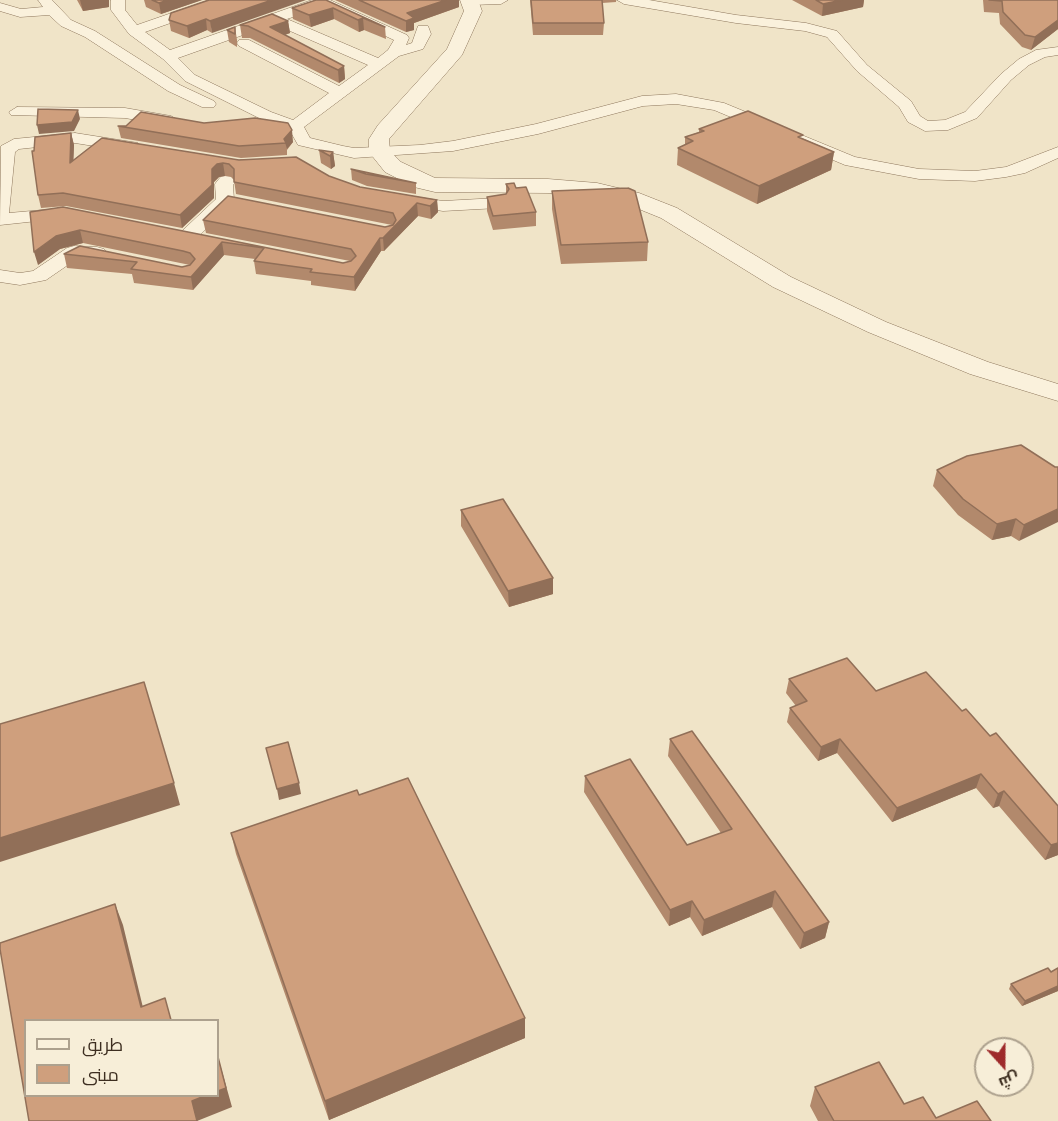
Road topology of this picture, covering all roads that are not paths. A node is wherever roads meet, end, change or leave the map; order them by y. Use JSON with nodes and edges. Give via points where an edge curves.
{"nodes":[{"id":1,"x":118,"y":0,"type":"edge"},
{"id":2,"x":222,"y":0,"type":"edge"},
{"id":3,"x":478,"y":0,"type":"edge"},
{"id":4,"x":501,"y":0,"type":"edge"},
{"id":5,"x":624,"y":0,"type":"edge"},
{"id":6,"x":321,"y":1,"type":"edge"},
{"id":7,"x":49,"y":6,"type":"edge"},
{"id":8,"x":0,"y":7,"type":"edge"},
{"id":9,"x":275,"y":19,"type":"junction"},
{"id":10,"x":423,"y":29,"type":"dead end"},
{"id":11,"x":134,"y":31,"type":"junction"},
{"id":12,"x":244,"y":43,"type":"edge"},
{"id":13,"x":1058,"y":51,"type":"edge"},
{"id":14,"x":394,"y":53,"type":"junction"},
{"id":15,"x":171,"y":60,"type":"junction"},
{"id":16,"x":379,"y":64,"type":"junction"},
{"id":17,"x":236,"y":82,"type":"dead end"},
{"id":18,"x":341,"y":93,"type":"junction"},
{"id":19,"x":289,"y":106,"type":"dead end"},
{"id":20,"x":17,"y":112,"type":"dead end"},
{"id":21,"x":94,"y":112,"type":"junction"},
{"id":22,"x":311,"y":115,"type":"junction"},
{"id":23,"x":186,"y":124,"type":"edge"},
{"id":24,"x":75,"y":138,"type":"junction"},
{"id":25,"x":299,"y":138,"type":"junction"},
{"id":26,"x":152,"y":150,"type":"edge"},
{"id":27,"x":391,"y":151,"type":"junction"},
{"id":28,"x":1058,"y":152,"type":"edge"},
{"id":29,"x":219,"y":161,"type":"edge"},
{"id":30,"x":241,"y":165,"type":"junction"},
{"id":31,"x":263,"y":165,"type":"edge"},
{"id":32,"x":382,"y":197,"type":"edge"},
{"id":33,"x":225,"y":200,"type":"junction"},
{"id":34,"x":498,"y":203,"type":"edge"},
{"id":35,"x":248,"y":205,"type":"edge"},
{"id":36,"x":0,"y":212,"type":"edge"},
{"id":37,"x":88,"y":217,"type":"edge"},
{"id":38,"x":0,"y":219,"type":"edge"},
{"id":39,"x":166,"y":232,"type":"edge"},
{"id":40,"x":188,"y":236,"type":"junction"},
{"id":41,"x":211,"y":241,"type":"edge"},
{"id":42,"x":117,"y":256,"type":"edge"},
{"id":43,"x":0,"y":276,"type":"edge"},
{"id":44,"x":1058,"y":380,"type":"edge"},
{"id":45,"x":1058,"y":393,"type":"edge"}],
"edges":[{"from":1,"to":11,"type":"street","via":[[118,10]]},
{"from":2,"to":11,"type":"street"},
{"from":3,"to":4,"type":"street"},
{"from":3,"to":27,"type":"street","via":[[455,51],[379,139]]},
{"from":5,"to":13,"type":"street","via":[[832,34],[862,68],[905,104],[914,119],[926,126],[948,125],[971,115],[1024,62],[1041,53]]},
{"from":6,"to":9,"type":"street"},
{"from":6,"to":14,"type":"street","via":[[402,38]]},
{"from":7,"to":8,"type":"street","via":[[20,13]]},
{"from":7,"to":25,"type":"street","via":[[66,23],[174,88],[227,113]]},
{"from":9,"to":15,"type":"street"},
{"from":9,"to":16,"type":"street"},
{"from":10,"to":14,"type":"street","via":[[418,46]]},
{"from":11,"to":15,"type":"street"},
{"from":12,"to":18,"type":"street"},
{"from":14,"to":16,"type":"street"},
{"from":15,"to":17,"type":"street"},
{"from":15,"to":25,"type":"street","via":[[190,78]]},
{"from":16,"to":18,"type":"street"},
{"from":18,"to":22,"type":"street"},
{"from":19,"to":22,"type":"street"},
{"from":20,"to":21,"type":"street"},
{"from":21,"to":23,"type":"street","via":[[125,113]]},
{"from":21,"to":24,"type":"street"},
{"from":22,"to":25,"type":"street"},
{"from":24,"to":26,"type":"street"},
{"from":24,"to":36,"type":"street","via":[[10,146]]},
{"from":25,"to":27,"type":"street","via":[[348,152]]},
{"from":27,"to":28,"type":"street","via":[[453,146],[538,129],[642,101],[676,99],[718,106],[851,161],[919,174],[975,176],[1006,172]]},
{"from":27,"to":44,"type":"street","via":[[438,174],[468,179],[579,178],[618,184],[671,202],[885,316],[941,341]]},
{"from":27,"to":45,"type":"street","via":[[393,167],[435,185],[548,186],[597,190],[631,198],[669,213],[782,282],[877,327],[979,368]]},
{"from":29,"to":30,"type":"street"},
{"from":30,"to":31,"type":"street"},
{"from":30,"to":33,"type":"street","via":[[224,184]]},
{"from":32,"to":34,"type":"street","via":[[443,206]]},
{"from":33,"to":35,"type":"street"},
{"from":33,"to":40,"type":"street"},
{"from":37,"to":38,"type":"street","via":[[55,213]]},
{"from":39,"to":40,"type":"street"},
{"from":40,"to":41,"type":"street"},
{"from":42,"to":43,"type":"street","via":[[74,252],[39,276]]}]}
